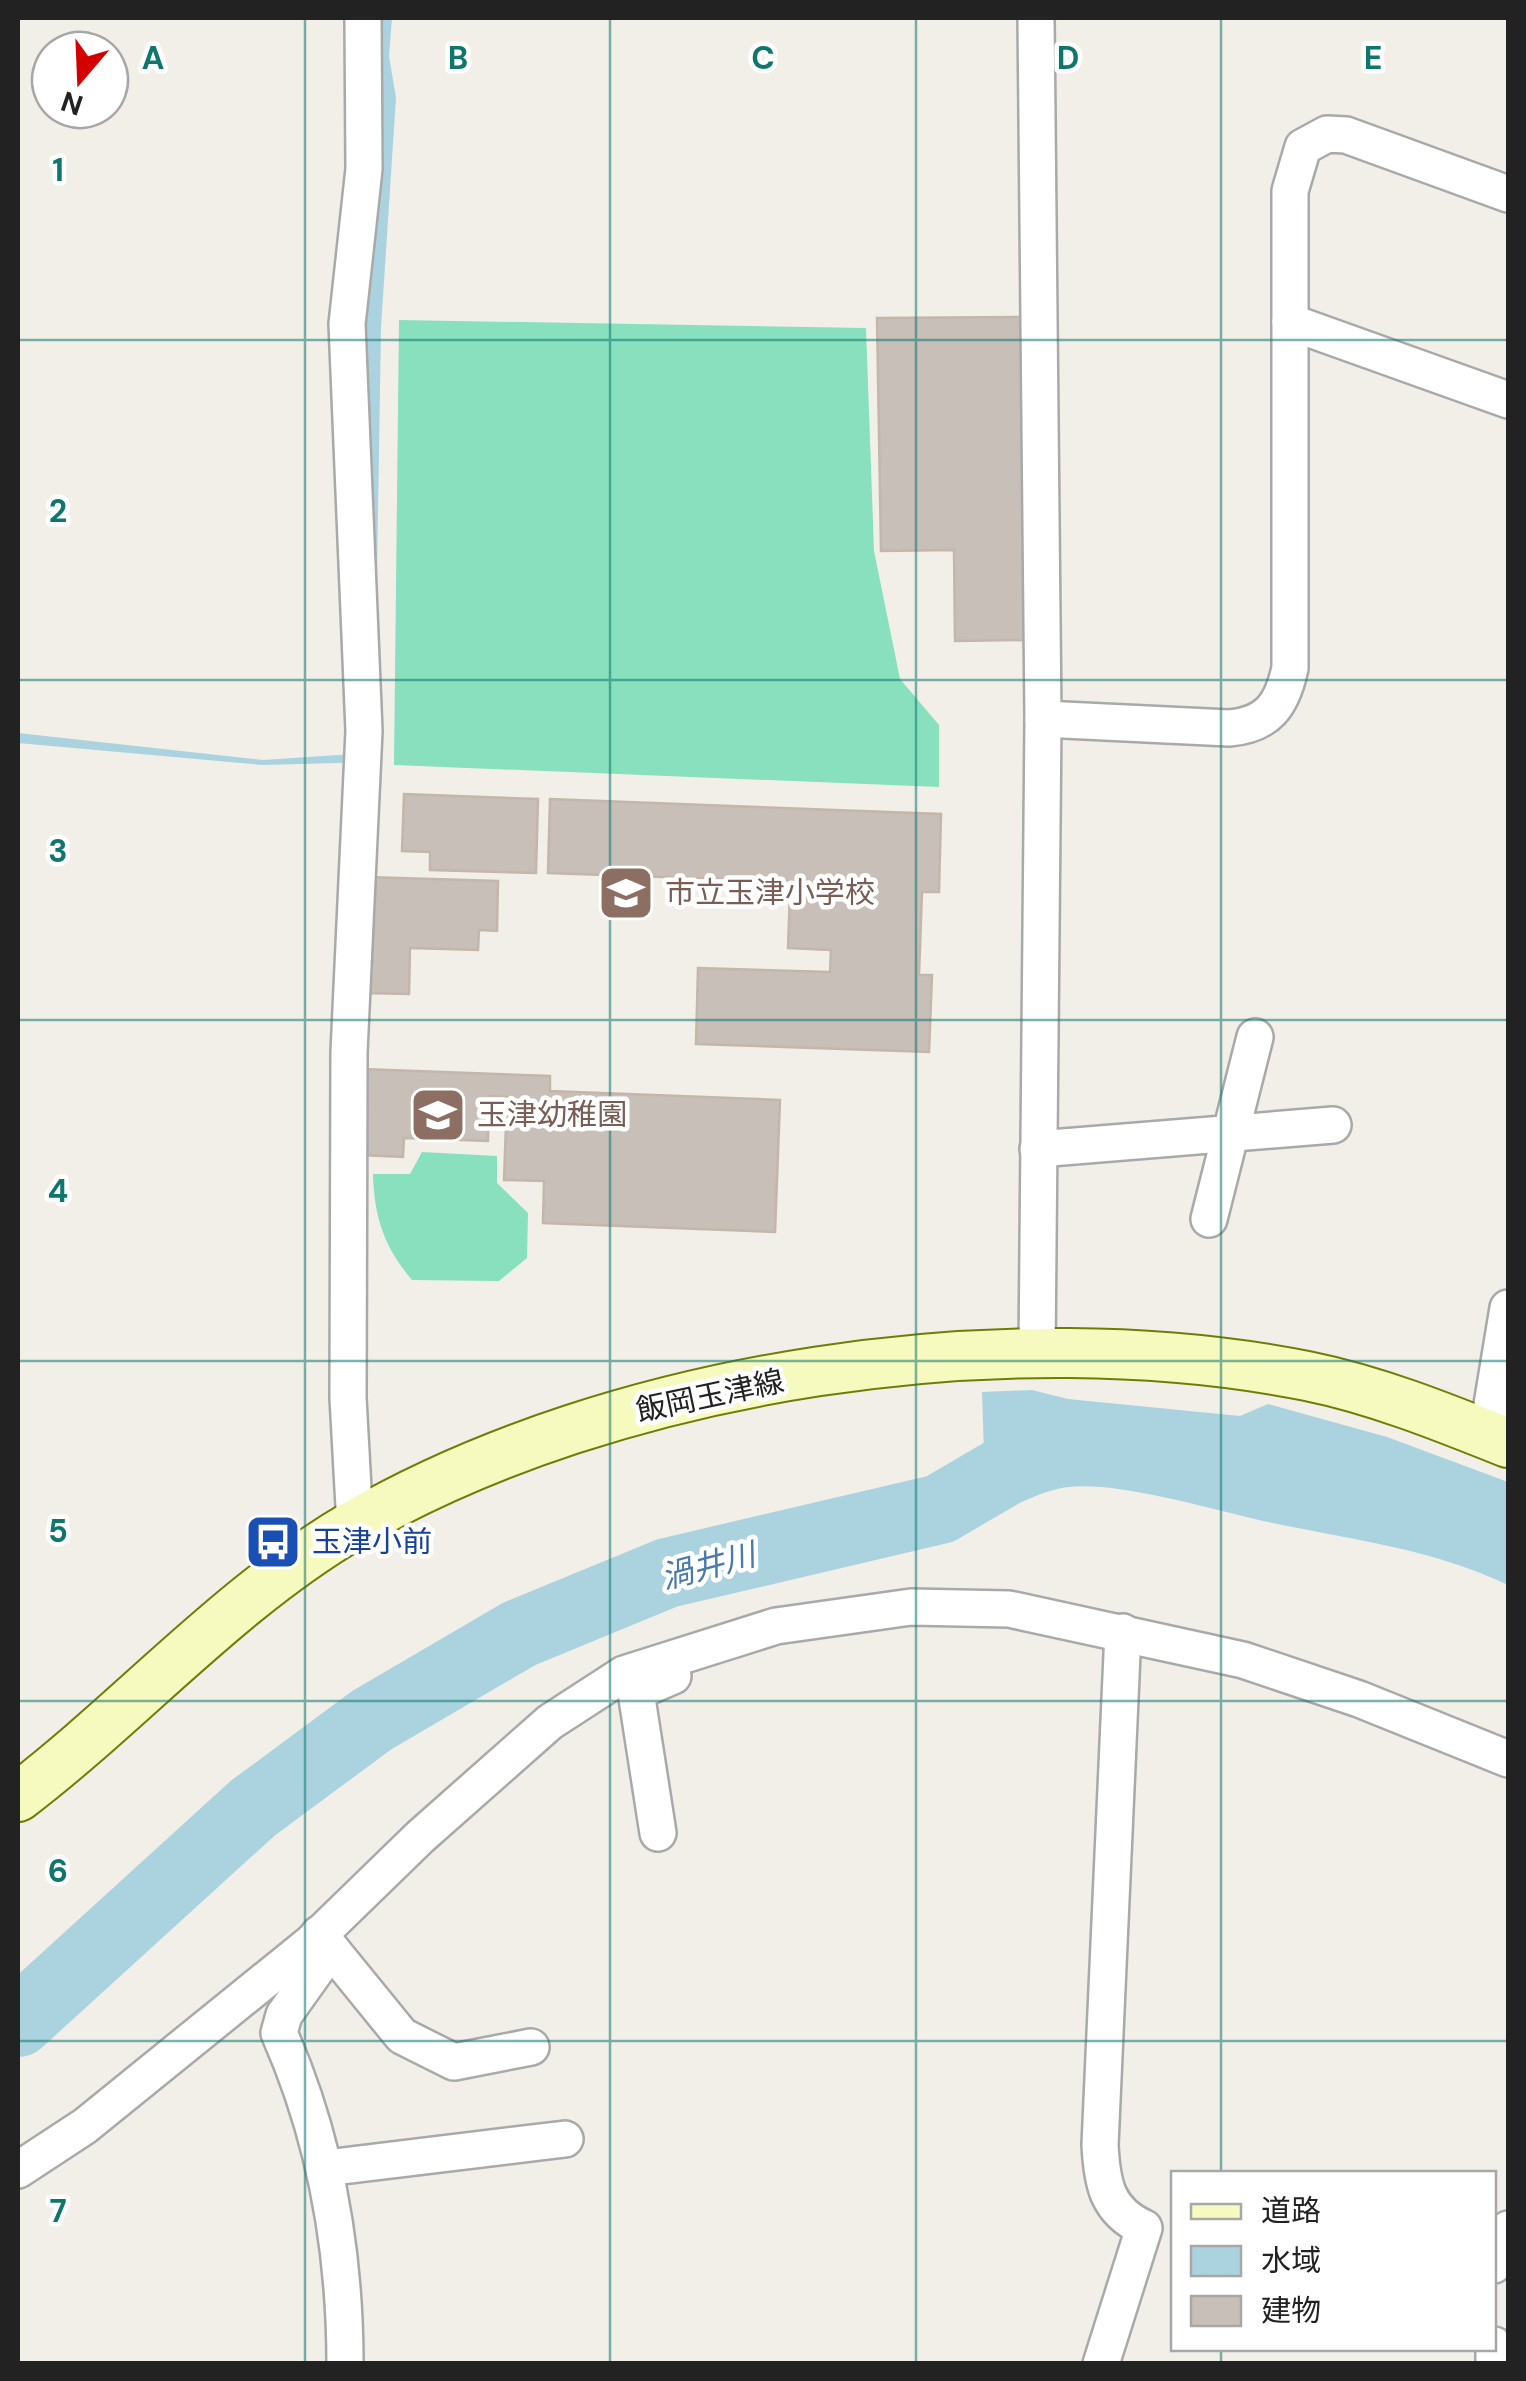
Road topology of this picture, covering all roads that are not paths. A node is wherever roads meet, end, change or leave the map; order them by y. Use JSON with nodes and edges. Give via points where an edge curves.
{"nodes":[{"id":1,"x":363,"y":18,"type":"edge"},
{"id":2,"x":1036,"y":18,"type":"edge"},
{"id":3,"x":1508,"y":194,"type":"edge"},
{"id":4,"x":1290,"y":322,"type":"junction"},
{"id":5,"x":1508,"y":400,"type":"edge"},
{"id":6,"x":1043,"y":719,"type":"junction"},
{"id":7,"x":1255,"y":1037,"type":"dead end"},
{"id":8,"x":1332,"y":1125,"type":"dead end"},
{"id":9,"x":1228,"y":1134,"type":"junction"},
{"id":10,"x":1038,"y":1149,"type":"junction"},
{"id":11,"x":1209,"y":1219,"type":"dead end"},
{"id":12,"x":1508,"y":1308,"type":"edge"},
{"id":13,"x":1037,"y":1352,"type":"junction"},
{"id":14,"x":1498,"y":1439,"type":"edge"},
{"id":15,"x":355,"y":1525,"type":"junction"},
{"id":16,"x":1122,"y":1632,"type":"junction"},
{"id":17,"x":691,"y":1652,"type":"junction"},
{"id":18,"x":1508,"y":1759,"type":"edge"},
{"id":19,"x":18,"y":1797,"type":"edge"},
{"id":20,"x":658,"y":1833,"type":"dead end"},
{"id":21,"x":325,"y":1942,"type":"junction"},
{"id":22,"x":532,"y":2048,"type":"dead end"},
{"id":23,"x":565,"y":2139,"type":"dead end"},
{"id":24,"x":326,"y":2168,"type":"junction"},
{"id":25,"x":18,"y":2170,"type":"edge"},
{"id":26,"x":1508,"y":2229,"type":"edge"},
{"id":27,"x":1496,"y":2260,"type":"edge"},
{"id":28,"x":346,"y":2364,"type":"edge"},
{"id":29,"x":1101,"y":2364,"type":"edge"}],
"edges":[{"from":1,"to":15,"type":"street","via":[[364,169],[347,324],[364,731],[349,1052],[348,1398]]},
{"from":2,"to":6,"type":"street"},
{"from":3,"to":4,"type":"street","via":[[1346,135],[1313,140],[1297,159],[1290,191]]},
{"from":4,"to":5,"type":"street"},
{"from":4,"to":6,"type":"street","via":[[1290,668],[1280,701],[1244,727]]},
{"from":6,"to":10,"type":"street"},
{"from":7,"to":9,"type":"street"},
{"from":8,"to":9,"type":"street"},
{"from":9,"to":10,"type":"street"},
{"from":9,"to":11,"type":"street"},
{"from":10,"to":13,"type":"street"},
{"from":12,"to":14,"type":"street"},
{"from":13,"to":14,"type":"main road","name":"飯岡玉津線","via":[[1129,1355],[1306,1376]]},
{"from":13,"to":15,"type":"main road","name":"飯岡玉津線","via":[[851,1368],[604,1418],[514,1448]]},
{"from":15,"to":19,"type":"main road","name":"飯岡玉津線","via":[[280,1574]]},
{"from":16,"to":17,"type":"street","via":[[1009,1609],[910,1607],[776,1626]]},
{"from":16,"to":18,"type":"street","via":[[1243,1660]]},
{"from":16,"to":29,"type":"street","via":[[1100,2145],[1112,2207],[1144,2228]]},
{"from":17,"to":20,"type":"street","via":[[680,1673],[636,1692]]},
{"from":17,"to":21,"type":"street","via":[[624,1674],[550,1722],[420,1837]]},
{"from":21,"to":22,"type":"street","via":[[402,2036],[454,2062]]},
{"from":21,"to":24,"type":"street","via":[[279,2033]]},
{"from":21,"to":25,"type":"street"},
{"from":23,"to":24,"type":"street"},
{"from":24,"to":28,"type":"street","via":[[340,2242]]},
{"from":26,"to":27,"type":"street"}]}
